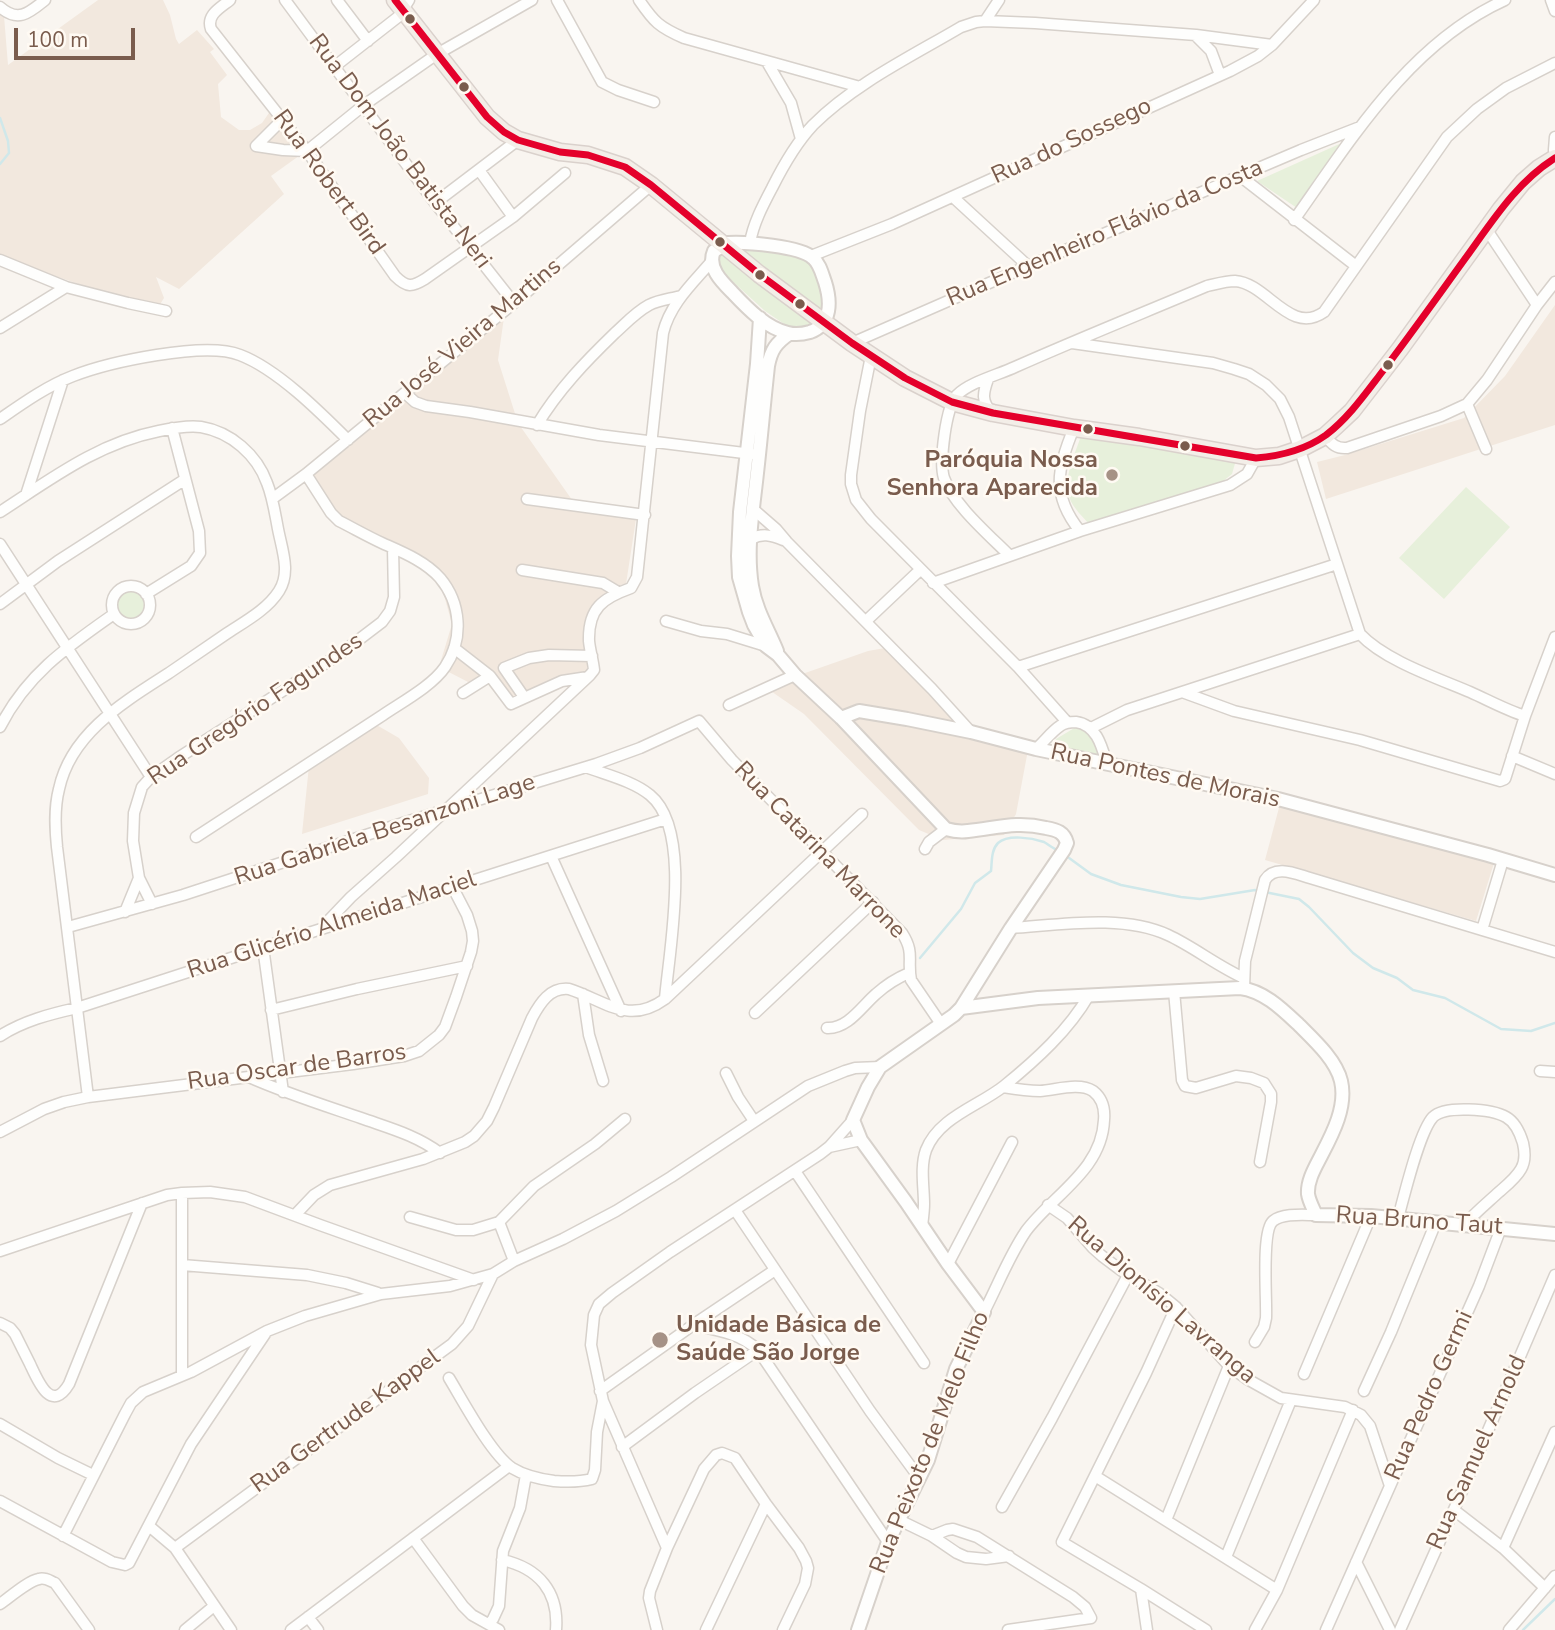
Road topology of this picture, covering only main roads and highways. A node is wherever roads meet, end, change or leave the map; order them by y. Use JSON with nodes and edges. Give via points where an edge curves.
{"nodes":[{"id":1,"x":403,"y":4,"type":"edge"},
{"id":2,"x":1555,"y":156,"type":"edge"}],
"edges":[{"from":1,"to":2,"type":"main road","via":[[437,54],[504,132],[518,140],[625,167],[824,323],[905,378],[951,402],[993,413],[1249,456],[1279,456],[1300,449],[1325,436],[1352,411],[1501,209],[1523,182]]}]}
